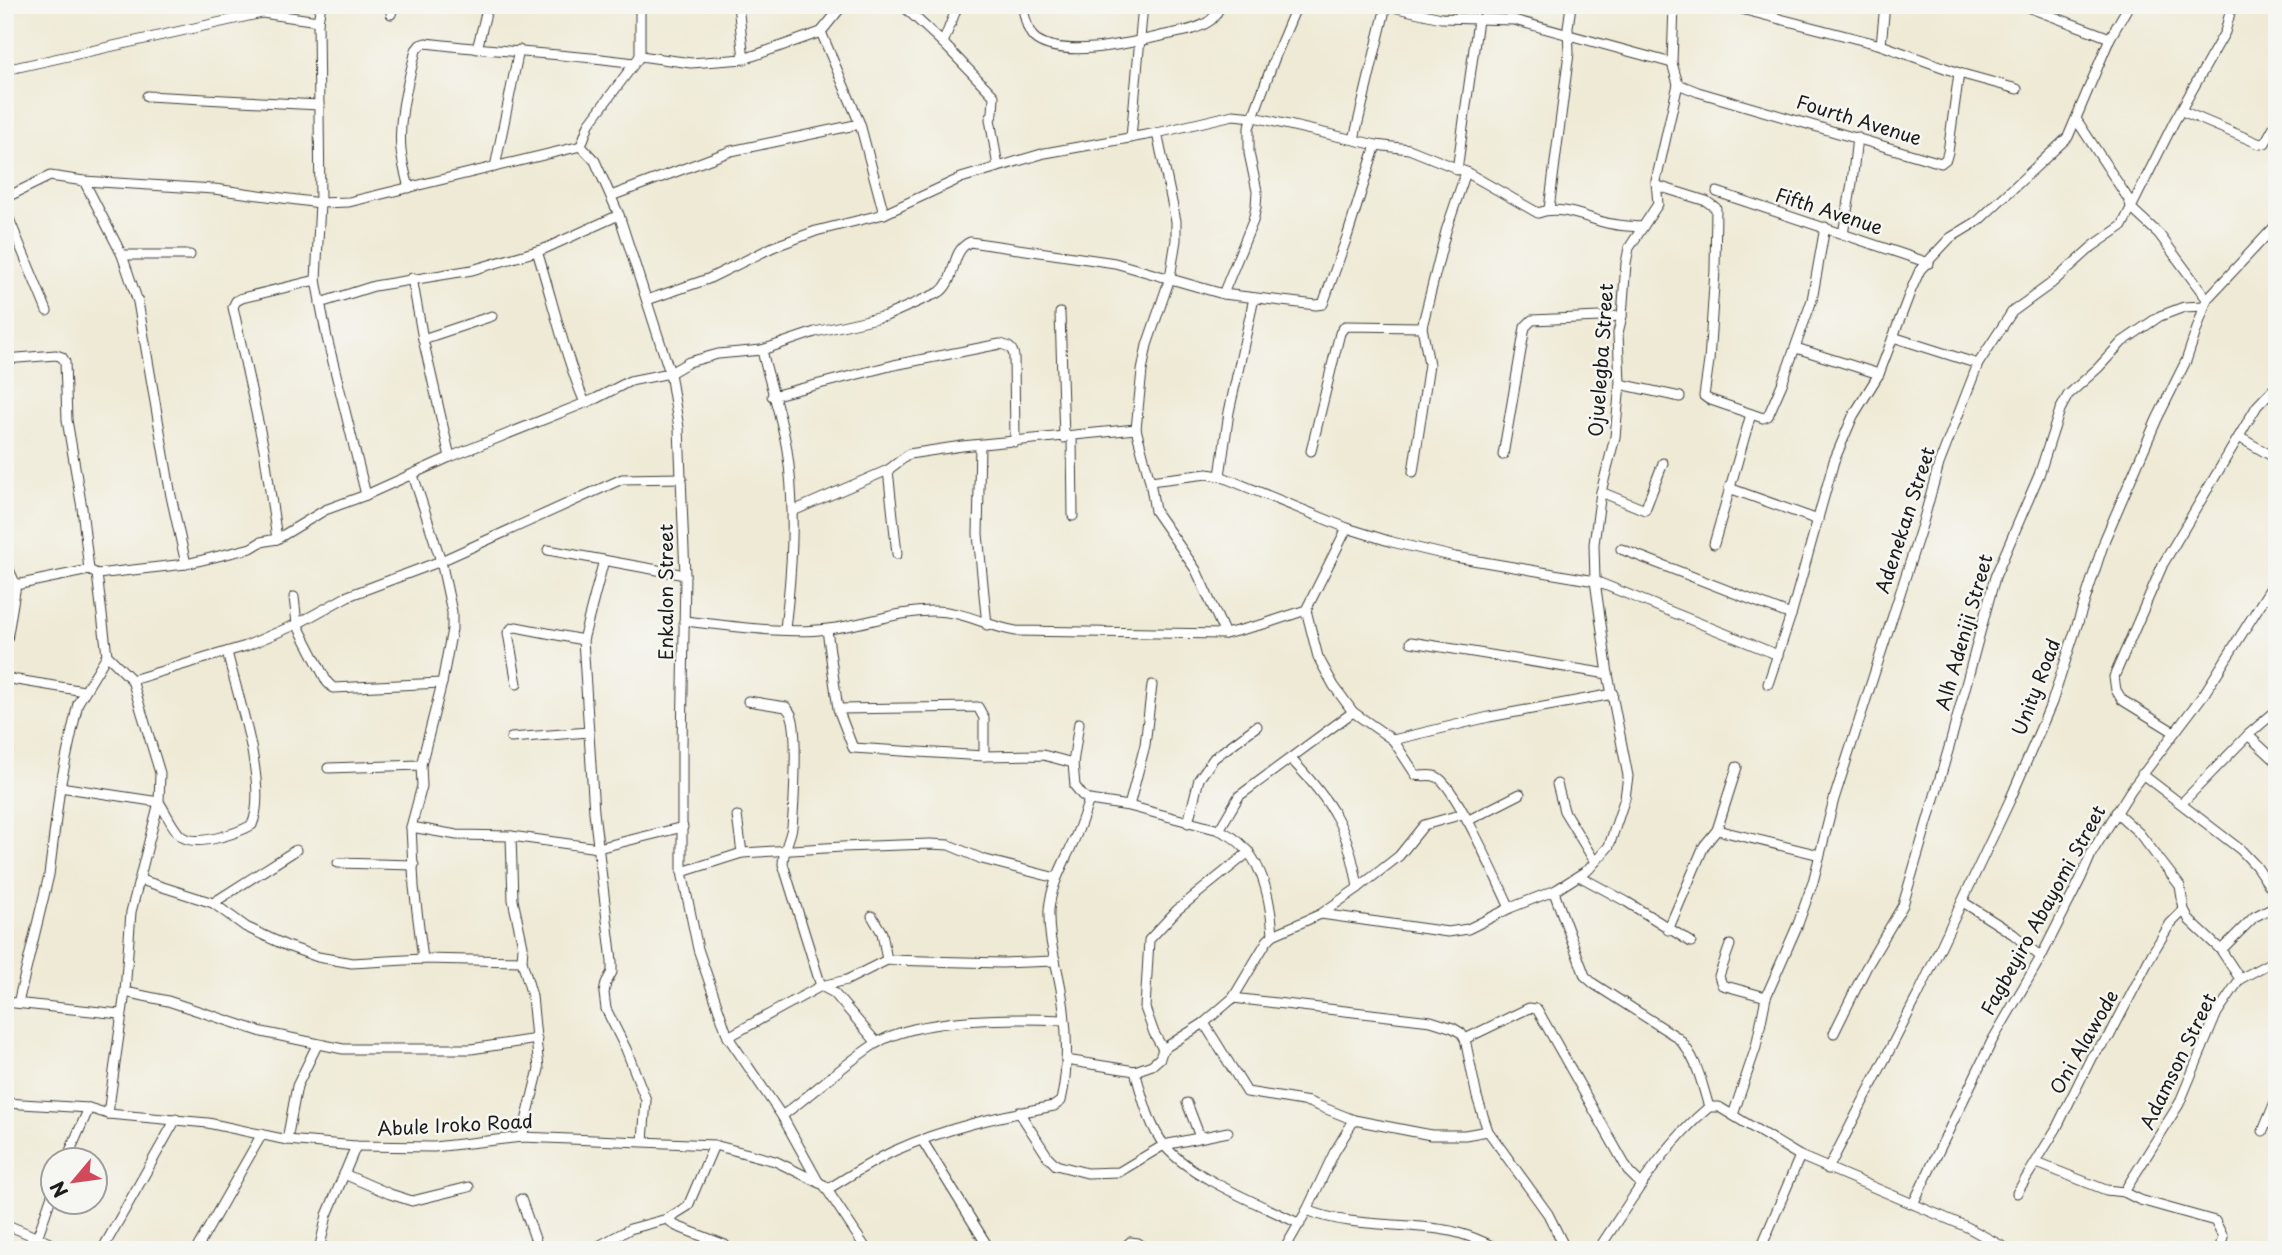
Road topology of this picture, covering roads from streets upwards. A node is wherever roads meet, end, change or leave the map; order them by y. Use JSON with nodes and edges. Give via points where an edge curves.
{"nodes":[{"id":1,"x":254,"y":5,"type":"edge"},
{"id":2,"x":321,"y":5,"type":"edge"},
{"id":3,"x":488,"y":5,"type":"edge"},
{"id":4,"x":640,"y":5,"type":"edge"},
{"id":5,"x":737,"y":5,"type":"edge"},
{"id":6,"x":844,"y":5,"type":"edge"},
{"id":7,"x":902,"y":5,"type":"edge"},
{"id":8,"x":958,"y":5,"type":"edge"},
{"id":9,"x":1023,"y":5,"type":"edge"},
{"id":10,"x":1143,"y":5,"type":"edge"},
{"id":11,"x":1221,"y":5,"type":"edge"},
{"id":12,"x":1297,"y":5,"type":"edge"},
{"id":13,"x":1571,"y":5,"type":"edge"},
{"id":14,"x":1674,"y":5,"type":"edge"},
{"id":15,"x":1726,"y":5,"type":"edge"},
{"id":16,"x":1885,"y":5,"type":"edge"},
{"id":17,"x":2022,"y":5,"type":"edge"},
{"id":18,"x":2129,"y":5,"type":"edge"},
{"id":19,"x":2232,"y":5,"type":"edge"},
{"id":20,"x":1385,"y":6,"type":"edge"},
{"id":21,"x":262,"y":13,"type":"junction"},
{"id":22,"x":1478,"y":20,"type":"junction"},
{"id":23,"x":318,"y":21,"type":"junction"},
{"id":24,"x":821,"y":32,"type":"junction"},
{"id":25,"x":1569,"y":35,"type":"junction"},
{"id":26,"x":2110,"y":38,"type":"junction"},
{"id":27,"x":1140,"y":41,"type":"junction"},
{"id":28,"x":943,"y":43,"type":"junction"},
{"id":29,"x":1881,"y":45,"type":"junction"},
{"id":30,"x":477,"y":49,"type":"junction"},
{"id":31,"x":519,"y":50,"type":"junction"},
{"id":32,"x":637,"y":60,"type":"junction"},
{"id":33,"x":744,"y":60,"type":"junction"},
{"id":34,"x":1672,"y":63,"type":"junction"},
{"id":35,"x":5,"y":70,"type":"edge"},
{"id":36,"x":1959,"y":73,"type":"junction"},
{"id":37,"x":1678,"y":84,"type":"junction"},
{"id":38,"x":2017,"y":89,"type":"dead end"},
{"id":39,"x":147,"y":96,"type":"dead end"},
{"id":40,"x":319,"y":105,"type":"junction"},
{"id":41,"x":2182,"y":111,"type":"junction"},
{"id":42,"x":1254,"y":117,"type":"junction"},
{"id":43,"x":2076,"y":119,"type":"junction"},
{"id":44,"x":2277,"y":121,"type":"edge"},
{"id":45,"x":860,"y":124,"type":"junction"},
{"id":46,"x":1157,"y":133,"type":"junction"},
{"id":47,"x":1857,"y":137,"type":"junction"},
{"id":48,"x":1131,"y":138,"type":"junction"},
{"id":49,"x":1354,"y":139,"type":"junction"},
{"id":50,"x":1376,"y":145,"type":"junction"},
{"id":51,"x":581,"y":146,"type":"junction"},
{"id":52,"x":495,"y":167,"type":"junction"},
{"id":53,"x":998,"y":167,"type":"junction"},
{"id":54,"x":1461,"y":171,"type":"junction"},
{"id":55,"x":84,"y":181,"type":"junction"},
{"id":56,"x":1658,"y":186,"type":"junction"},
{"id":57,"x":409,"y":188,"type":"junction"},
{"id":58,"x":1717,"y":192,"type":"dead end"},
{"id":59,"x":611,"y":196,"type":"junction"},
{"id":60,"x":5,"y":198,"type":"edge"},
{"id":61,"x":320,"y":203,"type":"junction"},
{"id":62,"x":5,"y":209,"type":"edge"},
{"id":63,"x":1549,"y":209,"type":"junction"},
{"id":64,"x":2132,"y":209,"type":"junction"},
{"id":65,"x":884,"y":214,"type":"junction"},
{"id":66,"x":618,"y":215,"type":"junction"},
{"id":67,"x":2277,"y":224,"type":"edge"},
{"id":68,"x":1642,"y":227,"type":"junction"},
{"id":69,"x":1825,"y":227,"type":"junction"},
{"id":70,"x":1843,"y":234,"type":"junction"},
{"id":71,"x":537,"y":251,"type":"junction"},
{"id":72,"x":122,"y":255,"type":"junction"},
{"id":73,"x":190,"y":255,"type":"dead end"},
{"id":74,"x":1929,"y":263,"type":"junction"},
{"id":75,"x":412,"y":278,"type":"junction"},
{"id":76,"x":1170,"y":278,"type":"junction"},
{"id":77,"x":316,"y":280,"type":"junction"},
{"id":78,"x":1223,"y":294,"type":"junction"},
{"id":79,"x":1254,"y":298,"type":"junction"},
{"id":80,"x":647,"y":300,"type":"junction"},
{"id":81,"x":2205,"y":302,"type":"junction"},
{"id":82,"x":320,"y":303,"type":"junction"},
{"id":83,"x":47,"y":311,"type":"dead end"},
{"id":84,"x":1060,"y":313,"type":"dead end"},
{"id":85,"x":492,"y":316,"type":"dead end"},
{"id":86,"x":1622,"y":316,"type":"junction"},
{"id":87,"x":1422,"y":327,"type":"junction"},
{"id":88,"x":1893,"y":337,"type":"junction"},
{"id":89,"x":423,"y":339,"type":"junction"},
{"id":90,"x":1796,"y":348,"type":"junction"},
{"id":91,"x":762,"y":350,"type":"junction"},
{"id":92,"x":5,"y":359,"type":"edge"},
{"id":93,"x":1978,"y":364,"type":"junction"},
{"id":94,"x":670,"y":373,"type":"junction"},
{"id":95,"x":1879,"y":374,"type":"junction"},
{"id":96,"x":1620,"y":383,"type":"junction"},
{"id":97,"x":2277,"y":385,"type":"edge"},
{"id":98,"x":772,"y":396,"type":"junction"},
{"id":99,"x":1680,"y":397,"type":"dead end"},
{"id":100,"x":585,"y":404,"type":"junction"},
{"id":101,"x":1751,"y":414,"type":"junction"},
{"id":102,"x":1136,"y":429,"type":"junction"},
{"id":103,"x":1068,"y":437,"type":"junction"},
{"id":104,"x":2239,"y":437,"type":"junction"},
{"id":105,"x":1015,"y":442,"type":"junction"},
{"id":106,"x":980,"y":445,"type":"junction"},
{"id":107,"x":1311,"y":451,"type":"dead end"},
{"id":108,"x":1503,"y":455,"type":"dead end"},
{"id":109,"x":450,"y":457,"type":"junction"},
{"id":110,"x":2277,"y":459,"type":"edge"},
{"id":111,"x":1663,"y":463,"type":"dead end"},
{"id":112,"x":888,"y":470,"type":"junction"},
{"id":113,"x":1413,"y":472,"type":"dead end"},
{"id":114,"x":413,"y":475,"type":"junction"},
{"id":115,"x":1220,"y":477,"type":"junction"},
{"id":116,"x":682,"y":478,"type":"junction"},
{"id":117,"x":1150,"y":481,"type":"junction"},
{"id":118,"x":1729,"y":488,"type":"junction"},
{"id":119,"x":1601,"y":492,"type":"junction"},
{"id":120,"x":366,"y":495,"type":"junction"},
{"id":121,"x":793,"y":511,"type":"junction"},
{"id":122,"x":1073,"y":516,"type":"dead end"},
{"id":123,"x":1818,"y":520,"type":"junction"},
{"id":124,"x":1347,"y":528,"type":"junction"},
{"id":125,"x":277,"y":539,"type":"junction"},
{"id":126,"x":1714,"y":544,"type":"dead end"},
{"id":127,"x":1621,"y":549,"type":"dead end"},
{"id":128,"x":548,"y":550,"type":"dead end"},
{"id":129,"x":897,"y":554,"type":"dead end"},
{"id":130,"x":604,"y":560,"type":"junction"},
{"id":131,"x":5,"y":561,"type":"edge"},
{"id":132,"x":441,"y":561,"type":"junction"},
{"id":133,"x":186,"y":564,"type":"junction"},
{"id":134,"x":93,"y":572,"type":"junction"},
{"id":135,"x":685,"y":575,"type":"junction"},
{"id":136,"x":2277,"y":578,"type":"edge"},
{"id":137,"x":1595,"y":581,"type":"junction"},
{"id":138,"x":16,"y":585,"type":"junction"},
{"id":139,"x":294,"y":597,"type":"dead end"},
{"id":140,"x":1306,"y":610,"type":"junction"},
{"id":141,"x":1791,"y":615,"type":"junction"},
{"id":142,"x":684,"y":621,"type":"junction"},
{"id":143,"x":298,"y":624,"type":"junction"},
{"id":144,"x":987,"y":625,"type":"junction"},
{"id":145,"x":785,"y":629,"type":"junction"},
{"id":146,"x":827,"y":630,"type":"junction"},
{"id":147,"x":1225,"y":634,"type":"junction"},
{"id":148,"x":583,"y":640,"type":"junction"},
{"id":149,"x":1411,"y":642,"type":"dead end"},
{"id":150,"x":5,"y":652,"type":"edge"},
{"id":151,"x":227,"y":652,"type":"junction"},
{"id":152,"x":107,"y":654,"type":"junction"},
{"id":153,"x":1778,"y":655,"type":"junction"},
{"id":154,"x":1608,"y":674,"type":"junction"},
{"id":155,"x":5,"y":678,"type":"edge"},
{"id":156,"x":132,"y":680,"type":"junction"},
{"id":157,"x":442,"y":683,"type":"junction"},
{"id":158,"x":517,"y":684,"type":"dead end"},
{"id":159,"x":1768,"y":684,"type":"dead end"},
{"id":160,"x":1152,"y":685,"type":"dead end"},
{"id":161,"x":84,"y":691,"type":"junction"},
{"id":162,"x":1613,"y":694,"type":"junction"},
{"id":163,"x":748,"y":701,"type":"dead end"},
{"id":164,"x":838,"y":709,"type":"junction"},
{"id":165,"x":2277,"y":710,"type":"edge"},
{"id":166,"x":1353,"y":712,"type":"junction"},
{"id":167,"x":1079,"y":723,"type":"dead end"},
{"id":168,"x":1257,"y":726,"type":"dead end"},
{"id":169,"x":589,"y":732,"type":"junction"},
{"id":170,"x":2174,"y":732,"type":"junction"},
{"id":171,"x":2248,"y":734,"type":"junction"},
{"id":172,"x":511,"y":738,"type":"dead end"},
{"id":173,"x":1393,"y":740,"type":"junction"},
{"id":174,"x":984,"y":756,"type":"junction"},
{"id":175,"x":1291,"y":759,"type":"junction"},
{"id":176,"x":2277,"y":762,"type":"edge"},
{"id":177,"x":1073,"y":763,"type":"junction"},
{"id":178,"x":421,"y":765,"type":"junction"},
{"id":179,"x":1737,"y":766,"type":"dead end"},
{"id":180,"x":328,"y":768,"type":"dead end"},
{"id":181,"x":2142,"y":774,"type":"junction"},
{"id":182,"x":1557,"y":784,"type":"dead end"},
{"id":183,"x":60,"y":787,"type":"junction"},
{"id":184,"x":1520,"y":794,"type":"dead end"},
{"id":185,"x":1089,"y":800,"type":"junction"},
{"id":186,"x":159,"y":802,"type":"junction"},
{"id":187,"x":2182,"y":803,"type":"junction"},
{"id":188,"x":1129,"y":806,"type":"junction"},
{"id":189,"x":2116,"y":812,"type":"junction"},
{"id":190,"x":737,"y":816,"type":"dead end"},
{"id":191,"x":1465,"y":818,"type":"junction"},
{"id":192,"x":1188,"y":822,"type":"junction"},
{"id":193,"x":411,"y":827,"type":"junction"},
{"id":194,"x":682,"y":827,"type":"junction"},
{"id":195,"x":1219,"y":830,"type":"junction"},
{"id":196,"x":1717,"y":830,"type":"junction"},
{"id":197,"x":511,"y":836,"type":"junction"},
{"id":198,"x":598,"y":848,"type":"junction"},
{"id":199,"x":296,"y":850,"type":"dead end"},
{"id":200,"x":783,"y":852,"type":"junction"},
{"id":201,"x":1249,"y":852,"type":"junction"},
{"id":202,"x":741,"y":853,"type":"junction"},
{"id":203,"x":1820,"y":855,"type":"junction"},
{"id":204,"x":1595,"y":862,"type":"junction"},
{"id":205,"x":338,"y":863,"type":"dead end"},
{"id":206,"x":414,"y":865,"type":"junction"},
{"id":207,"x":682,"y":872,"type":"junction"},
{"id":208,"x":1578,"y":877,"type":"junction"},
{"id":209,"x":1056,"y":878,"type":"junction"},
{"id":210,"x":141,"y":880,"type":"junction"},
{"id":211,"x":1358,"y":888,"type":"junction"},
{"id":212,"x":1556,"y":890,"type":"junction"},
{"id":213,"x":2277,"y":897,"type":"edge"},
{"id":214,"x":1963,"y":902,"type":"junction"},
{"id":215,"x":213,"y":903,"type":"junction"},
{"id":216,"x":2277,"y":905,"type":"edge"},
{"id":217,"x":1510,"y":908,"type":"junction"},
{"id":218,"x":2184,"y":911,"type":"junction"},
{"id":219,"x":1321,"y":914,"type":"junction"},
{"id":220,"x":872,"y":916,"type":"dead end"},
{"id":221,"x":1668,"y":930,"type":"junction"},
{"id":222,"x":1273,"y":935,"type":"junction"},
{"id":223,"x":1691,"y":942,"type":"dead end"},
{"id":224,"x":1730,"y":945,"type":"dead end"},
{"id":225,"x":2221,"y":950,"type":"junction"},
{"id":226,"x":2041,"y":957,"type":"junction"},
{"id":227,"x":423,"y":960,"type":"junction"},
{"id":228,"x":887,"y":960,"type":"junction"},
{"id":229,"x":2277,"y":960,"type":"edge"},
{"id":230,"x":523,"y":961,"type":"junction"},
{"id":231,"x":1055,"y":961,"type":"junction"},
{"id":232,"x":2240,"y":979,"type":"junction"},
{"id":233,"x":821,"y":986,"type":"junction"},
{"id":234,"x":125,"y":992,"type":"junction"},
{"id":235,"x":1766,"y":997,"type":"junction"},
{"id":236,"x":1233,"y":998,"type":"junction"},
{"id":237,"x":5,"y":1002,"type":"edge"},
{"id":238,"x":18,"y":1003,"type":"junction"},
{"id":239,"x":120,"y":1014,"type":"junction"},
{"id":240,"x":1064,"y":1020,"type":"junction"},
{"id":241,"x":1204,"y":1023,"type":"junction"},
{"id":242,"x":1834,"y":1033,"type":"dead end"},
{"id":243,"x":728,"y":1037,"type":"junction"},
{"id":244,"x":1465,"y":1039,"type":"junction"},
{"id":245,"x":537,"y":1040,"type":"junction"},
{"id":246,"x":877,"y":1043,"type":"junction"},
{"id":247,"x":317,"y":1045,"type":"junction"},
{"id":248,"x":1163,"y":1049,"type":"junction"},
{"id":249,"x":1066,"y":1060,"type":"junction"},
{"id":250,"x":1135,"y":1071,"type":"junction"},
{"id":251,"x":2277,"y":1097,"type":"edge"},
{"id":252,"x":5,"y":1103,"type":"edge"},
{"id":253,"x":1187,"y":1103,"type":"dead end"},
{"id":254,"x":1709,"y":1107,"type":"junction"},
{"id":255,"x":89,"y":1108,"type":"junction"},
{"id":256,"x":1019,"y":1112,"type":"junction"},
{"id":257,"x":108,"y":1114,"type":"junction"},
{"id":258,"x":1733,"y":1115,"type":"junction"},
{"id":259,"x":782,"y":1116,"type":"junction"},
{"id":260,"x":176,"y":1119,"type":"junction"},
{"id":261,"x":1354,"y":1120,"type":"junction"},
{"id":262,"x":2263,"y":1130,"type":"dead end"},
{"id":263,"x":1488,"y":1131,"type":"junction"},
{"id":264,"x":1228,"y":1132,"type":"dead end"},
{"id":265,"x":262,"y":1135,"type":"junction"},
{"id":266,"x":522,"y":1137,"type":"junction"},
{"id":267,"x":1200,"y":1137,"type":"junction"},
{"id":268,"x":287,"y":1140,"type":"junction"},
{"id":269,"x":922,"y":1140,"type":"junction"},
{"id":270,"x":643,"y":1141,"type":"junction"},
{"id":271,"x":714,"y":1145,"type":"junction"},
{"id":272,"x":1164,"y":1145,"type":"junction"},
{"id":273,"x":72,"y":1146,"type":"edge"},
{"id":274,"x":356,"y":1146,"type":"junction"},
{"id":275,"x":1800,"y":1156,"type":"junction"},
{"id":276,"x":2037,"y":1163,"type":"junction"},
{"id":277,"x":1828,"y":1170,"type":"junction"},
{"id":278,"x":344,"y":1174,"type":"junction"},
{"id":279,"x":1642,"y":1185,"type":"junction"},
{"id":280,"x":824,"y":1186,"type":"junction"},
{"id":281,"x":469,"y":1187,"type":"dead end"},
{"id":282,"x":2124,"y":1192,"type":"junction"},
{"id":283,"x":2017,"y":1193,"type":"dead end"},
{"id":284,"x":520,"y":1199,"type":"dead end"},
{"id":285,"x":1913,"y":1204,"type":"junction"},
{"id":286,"x":1307,"y":1210,"type":"junction"},
{"id":287,"x":45,"y":1216,"type":"edge"},
{"id":288,"x":667,"y":1219,"type":"junction"},
{"id":289,"x":5,"y":1224,"type":"edge"},
{"id":290,"x":1300,"y":1224,"type":"junction"},
{"id":291,"x":37,"y":1238,"type":"junction"},
{"id":292,"x":724,"y":1245,"type":"dead end"},
{"id":293,"x":55,"y":1248,"type":"edge"},
{"id":294,"x":1761,"y":1248,"type":"edge"},
{"id":295,"x":863,"y":1249,"type":"edge"},
{"id":296,"x":1563,"y":1249,"type":"edge"},
{"id":297,"x":66,"y":1250,"type":"edge"},
{"id":298,"x":102,"y":1250,"type":"edge"},
{"id":299,"x":196,"y":1250,"type":"edge"},
{"id":300,"x":319,"y":1250,"type":"edge"},
{"id":301,"x":539,"y":1250,"type":"edge"},
{"id":302,"x":591,"y":1250,"type":"edge"},
{"id":303,"x":989,"y":1250,"type":"edge"},
{"id":304,"x":1121,"y":1250,"type":"edge"},
{"id":305,"x":1148,"y":1250,"type":"edge"},
{"id":306,"x":1284,"y":1250,"type":"edge"},
{"id":307,"x":1501,"y":1250,"type":"edge"},
{"id":308,"x":1598,"y":1250,"type":"edge"},
{"id":309,"x":1773,"y":1250,"type":"edge"},
{"id":310,"x":2009,"y":1250,"type":"edge"},
{"id":311,"x":2219,"y":1250,"type":"edge"}],
"edges":[{"from":1,"to":21,"type":"street"},
{"from":2,"to":23,"type":"street"},
{"from":3,"to":30,"type":"street"},
{"from":4,"to":32,"type":"street"},
{"from":5,"to":33,"type":"street"},
{"from":6,"to":24,"type":"street"},
{"from":7,"to":28,"type":"street"},
{"from":8,"to":28,"type":"street"},
{"from":9,"to":27,"type":"street","via":[[1032,36],[1038,41],[1092,48]]},
{"from":10,"to":27,"type":"street"},
{"from":11,"to":27,"type":"street","via":[[1214,17],[1197,27]]},
{"from":12,"to":42,"type":"street"},
{"from":13,"to":25,"type":"street"},
{"from":14,"to":34,"type":"street","name":"Ojuelegba Street"},
{"from":15,"to":29,"type":"street"},
{"from":16,"to":29,"type":"street"},
{"from":17,"to":26,"type":"street"},
{"from":18,"to":26,"type":"street"},
{"from":19,"to":41,"type":"street","name":"Adenekan Street","via":[[2225,32]]},
{"from":20,"to":22,"type":"street","via":[[1441,19]]},
{"from":20,"to":49,"type":"street"},
{"from":21,"to":23,"type":"street"},
{"from":21,"to":35,"type":"street"},
{"from":22,"to":25,"type":"street","via":[[1514,20]]},
{"from":22,"to":54,"type":"street"},
{"from":23,"to":40,"type":"street"},
{"from":24,"to":33,"type":"street"},
{"from":24,"to":45,"type":"street"},
{"from":25,"to":34,"type":"street"},
{"from":25,"to":63,"type":"street"},
{"from":26,"to":43,"type":"street"},
{"from":27,"to":48,"type":"street"},
{"from":28,"to":53,"type":"street","via":[[993,96],[990,119]]},
{"from":29,"to":36,"type":"street"},
{"from":30,"to":31,"type":"street"},
{"from":30,"to":57,"type":"street","via":[[426,43],[416,50],[401,121],[401,152]]},
{"from":31,"to":32,"type":"street"},
{"from":31,"to":52,"type":"street"},
{"from":32,"to":33,"type":"street","via":[[691,64]]},
{"from":32,"to":51,"type":"street","via":[[589,124]]},
{"from":34,"to":37,"type":"street","name":"Ojuelegba Street"},
{"from":36,"to":38,"type":"street"},
{"from":36,"to":47,"type":"street","name":"Fourth Avenue","via":[[1948,152],[1941,163]]},
{"from":37,"to":47,"type":"street","name":"Fourth Avenue"},
{"from":37,"to":56,"type":"street","name":"Ojuelegba Street"},
{"from":39,"to":40,"type":"street"},
{"from":40,"to":61,"type":"street"},
{"from":41,"to":44,"type":"street","via":[[2260,144]]},
{"from":41,"to":64,"type":"street","name":"Adenekan Street"},
{"from":42,"to":46,"type":"street","via":[[1233,115]]},
{"from":42,"to":49,"type":"street"},
{"from":42,"to":78,"type":"street","via":[[1249,153],[1256,208]]},
{"from":43,"to":64,"type":"street"},
{"from":43,"to":74,"type":"street","via":[[2057,150],[1978,221],[1950,238]]},
{"from":45,"to":59,"type":"street","via":[[732,151]]},
{"from":45,"to":65,"type":"street"},
{"from":46,"to":48,"type":"street"},
{"from":46,"to":76,"type":"street","via":[[1176,221]]},
{"from":47,"to":70,"type":"street"},
{"from":48,"to":53,"type":"street","via":[[1045,153]]},
{"from":49,"to":50,"type":"street"},
{"from":50,"to":54,"type":"street","via":[[1409,149]]},
{"from":50,"to":79,"type":"street","via":[[1323,304]]},
{"from":51,"to":52,"type":"street"},
{"from":51,"to":59,"type":"street","name":"Enkalon Street","via":[[595,161]]},
{"from":52,"to":57,"type":"street"},
{"from":53,"to":65,"type":"street","via":[[961,178]]},
{"from":54,"to":63,"type":"street","via":[[1529,210]]},
{"from":54,"to":87,"type":"street"},
{"from":55,"to":60,"type":"street","via":[[50,176]]},
{"from":55,"to":61,"type":"street","via":[[214,189]]},
{"from":55,"to":72,"type":"street"},
{"from":56,"to":68,"type":"street","name":"Ojuelegba Street","via":[[1658,204]]},
{"from":56,"to":101,"type":"street","via":[[1716,208],[1709,360],[1703,391],[1708,399]]},
{"from":57,"to":61,"type":"street","via":[[349,202]]},
{"from":58,"to":69,"type":"street","name":"Fifth Avenue"},
{"from":59,"to":66,"type":"street","name":"Enkalon Street"},
{"from":61,"to":77,"type":"street"},
{"from":62,"to":83,"type":"street"},
{"from":63,"to":68,"type":"street"},
{"from":64,"to":81,"type":"street","via":[[2159,234]]},
{"from":64,"to":93,"type":"street","name":"Adenekan Street","via":[[2122,226],[2012,312]]},
{"from":65,"to":80,"type":"street","via":[[816,231],[708,279]]},
{"from":66,"to":71,"type":"street"},
{"from":66,"to":80,"type":"street","name":"Enkalon Street"},
{"from":67,"to":81,"type":"street","name":"Unity Road"},
{"from":68,"to":86,"type":"street","name":"Ojuelegba Street","via":[[1629,248]]},
{"from":69,"to":70,"type":"street","name":"Fifth Avenue"},
{"from":69,"to":90,"type":"street","via":[[1812,300]]},
{"from":70,"to":74,"type":"street","name":"Fifth Avenue"},
{"from":71,"to":75,"type":"street","via":[[472,270]]},
{"from":71,"to":100,"type":"street","via":[[565,353]]},
{"from":72,"to":73,"type":"street"},
{"from":72,"to":133,"type":"street","via":[[138,302]]},
{"from":74,"to":88,"type":"street","via":[[1910,290]]},
{"from":75,"to":82,"type":"street"},
{"from":75,"to":89,"type":"street"},
{"from":76,"to":78,"type":"street"},
{"from":76,"to":91,"type":"street","via":[[1115,263],[970,242],[960,248],[940,292],[886,316]]},
{"from":76,"to":102,"type":"street","via":[[1147,345]]},
{"from":77,"to":82,"type":"street"},
{"from":77,"to":125,"type":"street","via":[[242,298],[233,307],[264,449]]},
{"from":78,"to":79,"type":"street"},
{"from":79,"to":115,"type":"street"},
{"from":80,"to":94,"type":"street","name":"Enkalon Street"},
{"from":81,"to":214,"type":"street","name":"Unity Road","via":[[2186,361],[2105,539],[2052,702]]},
{"from":81,"to":242,"type":"street","name":"Alh Adeniji Street","via":[[2160,316],[2122,342],[2068,395],[2060,410],[2039,475],[1995,577],[1903,905]]},
{"from":82,"to":120,"type":"street"},
{"from":84,"to":103,"type":"street"},
{"from":85,"to":89,"type":"street"},
{"from":86,"to":96,"type":"street","name":"Ojuelegba Street"},
{"from":86,"to":108,"type":"street","via":[[1532,320],[1525,327]]},
{"from":87,"to":107,"type":"street","via":[[1345,326]]},
{"from":87,"to":113,"type":"street","via":[[1429,364]]},
{"from":88,"to":93,"type":"street"},
{"from":88,"to":95,"type":"street"},
{"from":89,"to":109,"type":"street"},
{"from":90,"to":95,"type":"street"},
{"from":90,"to":101,"type":"street","via":[[1768,416]]},
{"from":91,"to":94,"type":"street","via":[[718,354]]},
{"from":91,"to":98,"type":"street"},
{"from":92,"to":134,"type":"street","via":[[57,355],[65,362],[67,420]]},
{"from":93,"to":203,"type":"street","name":"Adenekan Street","via":[[1940,464]]},
{"from":94,"to":100,"type":"street","via":[[630,381]]},
{"from":94,"to":116,"type":"street","name":"Enkalon Street"},
{"from":95,"to":123,"type":"street","via":[[1842,438]]},
{"from":96,"to":99,"type":"street"},
{"from":96,"to":119,"type":"street","name":"Ojuelegba Street","via":[[1615,437]]},
{"from":97,"to":104,"type":"street","via":[[2257,406]]},
{"from":98,"to":105,"type":"street","via":[[1000,344],[1013,350]]},
{"from":98,"to":121,"type":"street","via":[[787,449]]},
{"from":100,"to":109,"type":"street"},
{"from":101,"to":118,"type":"street"},
{"from":102,"to":103,"type":"street"},
{"from":102,"to":117,"type":"street"},
{"from":103,"to":105,"type":"street"},
{"from":103,"to":122,"type":"street"},
{"from":104,"to":110,"type":"street"},
{"from":104,"to":170,"type":"street","via":[[2162,564],[2114,677],[2122,700]]},
{"from":105,"to":106,"type":"street"},
{"from":106,"to":112,"type":"street","via":[[909,454]]},
{"from":106,"to":144,"type":"street","via":[[978,534]]},
{"from":109,"to":114,"type":"street"},
{"from":111,"to":119,"type":"street","via":[[1645,510]]},
{"from":112,"to":121,"type":"street"},
{"from":112,"to":129,"type":"street"},
{"from":114,"to":120,"type":"street"},
{"from":114,"to":132,"type":"street"},
{"from":115,"to":117,"type":"street","via":[[1207,474]]},
{"from":115,"to":124,"type":"street"},
{"from":116,"to":132,"type":"street","via":[[622,479]]},
{"from":116,"to":135,"type":"street","name":"Enkalon Street"},
{"from":117,"to":147,"type":"street","via":[[1155,510],[1196,570]]},
{"from":118,"to":123,"type":"street"},
{"from":118,"to":126,"type":"street"},
{"from":119,"to":137,"type":"street","name":"Ojuelegba Street"},
{"from":120,"to":125,"type":"street","via":[[325,510]]},
{"from":121,"to":145,"type":"street"},
{"from":123,"to":141,"type":"street"},
{"from":124,"to":137,"type":"street","via":[[1455,557]]},
{"from":124,"to":140,"type":"street"},
{"from":125,"to":133,"type":"street"},
{"from":127,"to":141,"type":"street"},
{"from":128,"to":130,"type":"street"},
{"from":130,"to":135,"type":"street"},
{"from":130,"to":148,"type":"street"},
{"from":131,"to":138,"type":"street"},
{"from":132,"to":143,"type":"street","via":[[348,596]]},
{"from":132,"to":157,"type":"street","via":[[452,612]]},
{"from":133,"to":134,"type":"street"},
{"from":134,"to":138,"type":"street"},
{"from":134,"to":152,"type":"street"},
{"from":135,"to":142,"type":"street","name":"Enkalon Street"},
{"from":136,"to":170,"type":"street","name":"Fagbeyiro Abayomi Street","via":[[2204,694]]},
{"from":137,"to":153,"type":"street"},
{"from":137,"to":154,"type":"street","name":"Ojuelegba Street"},
{"from":138,"to":150,"type":"street"},
{"from":139,"to":143,"type":"street"},
{"from":140,"to":147,"type":"street"},
{"from":140,"to":166,"type":"street","via":[[1318,657]]},
{"from":141,"to":153,"type":"street"},
{"from":142,"to":145,"type":"street"},
{"from":142,"to":194,"type":"street","name":"Enkalon Street"},
{"from":143,"to":151,"type":"street"},
{"from":143,"to":157,"type":"street","via":[[332,688]]},
{"from":144,"to":146,"type":"street","via":[[958,612],[933,611]]},
{"from":144,"to":147,"type":"street","via":[[1016,631]]},
{"from":145,"to":146,"type":"street"},
{"from":146,"to":164,"type":"street"},
{"from":148,"to":158,"type":"street","via":[[512,628],[508,633]]},
{"from":148,"to":169,"type":"street"},
{"from":149,"to":154,"type":"street"},
{"from":151,"to":156,"type":"street"},
{"from":151,"to":186,"type":"street","via":[[256,769],[256,817],[242,830],[189,840],[180,835]]},
{"from":152,"to":156,"type":"street"},
{"from":152,"to":161,"type":"street"},
{"from":153,"to":159,"type":"street"},
{"from":154,"to":162,"type":"street","name":"Ojuelegba Street"},
{"from":155,"to":161,"type":"street"},
{"from":156,"to":186,"type":"street","via":[[160,773]]},
{"from":157,"to":178,"type":"street"},
{"from":160,"to":188,"type":"street","via":[[1145,745]]},
{"from":161,"to":183,"type":"street"},
{"from":162,"to":173,"type":"street"},
{"from":162,"to":204,"type":"street","name":"Ojuelegba Street","via":[[1628,776],[1617,827]]},
{"from":163,"to":200,"type":"street","via":[[786,708],[792,715],[792,827]]},
{"from":164,"to":174,"type":"street","via":[[853,748]]},
{"from":164,"to":174,"type":"street","via":[[978,706],[984,718]]},
{"from":165,"to":171,"type":"street"},
{"from":166,"to":173,"type":"street"},
{"from":166,"to":175,"type":"street"},
{"from":167,"to":177,"type":"street"},
{"from":168,"to":192,"type":"street","via":[[1213,758],[1199,779]]},
{"from":169,"to":172,"type":"street"},
{"from":169,"to":198,"type":"street"},
{"from":170,"to":181,"type":"street","name":"Fagbeyiro Abayomi Street"},
{"from":171,"to":176,"type":"street"},
{"from":171,"to":187,"type":"street"},
{"from":173,"to":191,"type":"street","via":[[1416,775],[1439,778]]},
{"from":174,"to":177,"type":"street","via":[[1043,755]]},
{"from":175,"to":195,"type":"street","via":[[1239,796]]},
{"from":175,"to":211,"type":"street","via":[[1315,784],[1344,828]]},
{"from":177,"to":185,"type":"street","via":[[1075,786]]},
{"from":178,"to":180,"type":"street"},
{"from":178,"to":193,"type":"street","via":[[422,786]]},
{"from":179,"to":196,"type":"street"},
{"from":181,"to":187,"type":"street"},
{"from":181,"to":189,"type":"street","name":"Fagbeyiro Abayomi Street"},
{"from":182,"to":204,"type":"street","via":[[1564,811]]},
{"from":183,"to":186,"type":"street"},
{"from":183,"to":238,"type":"street","via":[[49,875]]},
{"from":184,"to":191,"type":"street"},
{"from":185,"to":188,"type":"street"},
{"from":185,"to":209,"type":"street"},
{"from":186,"to":210,"type":"street"},
{"from":187,"to":213,"type":"street","via":[[2241,850]]},
{"from":188,"to":192,"type":"street"},
{"from":189,"to":218,"type":"street","via":[[2139,833],[2180,886]]},
{"from":189,"to":226,"type":"street","name":"Fagbeyiro Abayomi Street"},
{"from":190,"to":202,"type":"street"},
{"from":191,"to":211,"type":"street","via":[[1424,825],[1399,856]]},
{"from":191,"to":217,"type":"street"},
{"from":192,"to":195,"type":"street"},
{"from":193,"to":197,"type":"street","via":[[457,835]]},
{"from":193,"to":206,"type":"street"},
{"from":194,"to":198,"type":"street"},
{"from":194,"to":207,"type":"street","name":"Enkalon Street"},
{"from":195,"to":201,"type":"street"},
{"from":196,"to":203,"type":"street"},
{"from":196,"to":221,"type":"street","via":[[1704,846]]},
{"from":197,"to":198,"type":"street"},
{"from":197,"to":230,"type":"street","via":[[513,900]]},
{"from":198,"to":270,"type":"street","via":[[612,972],[604,993],[606,1009],[646,1100]]},
{"from":199,"to":215,"type":"street"},
{"from":200,"to":202,"type":"street"},
{"from":200,"to":209,"type":"street","via":[[842,846],[949,845],[982,859]]},
{"from":200,"to":233,"type":"street"},
{"from":201,"to":222,"type":"street","via":[[1265,886]]},
{"from":201,"to":248,"type":"street","via":[[1177,910],[1149,940],[1145,1008]]},
{"from":202,"to":207,"type":"street"},
{"from":203,"to":235,"type":"street","name":"Adenekan Street","via":[[1798,924]]},
{"from":204,"to":208,"type":"street","name":"Ojuelegba Street"},
{"from":205,"to":206,"type":"street"},
{"from":206,"to":227,"type":"street"},
{"from":207,"to":243,"type":"street","name":"Enkalon Street","via":[[698,949]]},
{"from":208,"to":212,"type":"street","name":"Ojuelegba Street"},
{"from":208,"to":221,"type":"street"},
{"from":209,"to":231,"type":"street","via":[[1049,912],[1049,941]]},
{"from":210,"to":215,"type":"street"},
{"from":210,"to":234,"type":"street","via":[[131,912]]},
{"from":211,"to":219,"type":"street"},
{"from":212,"to":217,"type":"street"},
{"from":212,"to":254,"type":"street","via":[[1585,976],[1688,1048]]},
{"from":214,"to":226,"type":"street"},
{"from":214,"to":277,"type":"street","name":"Unity Road"},
{"from":215,"to":227,"type":"street","via":[[246,927],[318,957],[352,963]]},
{"from":216,"to":225,"type":"street","via":[[2254,917]]},
{"from":217,"to":219,"type":"street","via":[[1468,929],[1448,932]]},
{"from":218,"to":225,"type":"street"},
{"from":218,"to":276,"type":"street","name":"Oni Alawode","via":[[2170,924],[2109,1037],[2092,1056]]},
{"from":219,"to":222,"type":"street"},
{"from":220,"to":228,"type":"street","via":[[882,933]]},
{"from":221,"to":223,"type":"street"},
{"from":222,"to":236,"type":"street"},
{"from":224,"to":235,"type":"street","via":[[1719,982]]},
{"from":225,"to":232,"type":"street"},
{"from":226,"to":285,"type":"street","name":"Fagbeyiro Abayomi Street","via":[[1992,1041]]},
{"from":227,"to":230,"type":"street"},
{"from":228,"to":231,"type":"street"},
{"from":228,"to":233,"type":"street"},
{"from":229,"to":232,"type":"street","name":"Adamson Street"},
{"from":230,"to":245,"type":"street"},
{"from":231,"to":240,"type":"street"},
{"from":232,"to":282,"type":"street","name":"Adamson Street","via":[[2217,1013],[2179,1104]]},
{"from":233,"to":243,"type":"street"},
{"from":233,"to":246,"type":"street","via":[[834,993]]},
{"from":234,"to":239,"type":"street"},
{"from":234,"to":247,"type":"street"},
{"from":235,"to":258,"type":"street","name":"Adenekan Street","via":[[1756,1047]]},
{"from":236,"to":241,"type":"street"},
{"from":236,"to":244,"type":"street","via":[[1431,1021],[1453,1028]]},
{"from":237,"to":238,"type":"street"},
{"from":238,"to":239,"type":"street"},
{"from":239,"to":257,"type":"street"},
{"from":240,"to":246,"type":"street","via":[[1013,1018],[950,1024]]},
{"from":240,"to":249,"type":"street"},
{"from":241,"to":248,"type":"street"},
{"from":241,"to":261,"type":"street","via":[[1247,1092],[1309,1102]]},
{"from":243,"to":259,"type":"street","name":"Enkalon Street"},
{"from":244,"to":263,"type":"street"},
{"from":244,"to":279,"type":"street","via":[[1529,1008],[1537,1009],[1629,1172]]},
{"from":245,"to":247,"type":"street","via":[[471,1049]]},
{"from":245,"to":266,"type":"street","via":[[539,1069]]},
{"from":246,"to":259,"type":"street"},
{"from":247,"to":268,"type":"street","via":[[297,1086]]},
{"from":248,"to":250,"type":"street","via":[[1152,1065]]},
{"from":249,"to":250,"type":"street"},
{"from":249,"to":256,"type":"street","via":[[1061,1101]]},
{"from":250,"to":272,"type":"street"},
{"from":251,"to":262,"type":"street"},
{"from":252,"to":255,"type":"street","name":"Abule Iroko Road"},
{"from":253,"to":267,"type":"street"},
{"from":254,"to":258,"type":"street"},
{"from":254,"to":279,"type":"street","via":[[1680,1134]]},
{"from":255,"to":257,"type":"street","name":"Abule Iroko Road"},
{"from":255,"to":273,"type":"street"},
{"from":256,"to":269,"type":"street"},
{"from":256,"to":272,"type":"street","via":[[1056,1165],[1087,1173],[1119,1172]]},
{"from":257,"to":260,"type":"street","name":"Abule Iroko Road"},
{"from":258,"to":275,"type":"street"},
{"from":259,"to":280,"type":"street","name":"Enkalon Street"},
{"from":260,"to":265,"type":"street","name":"Abule Iroko Road"},
{"from":260,"to":298,"type":"street"},
{"from":261,"to":263,"type":"street","via":[[1431,1135]]},
{"from":261,"to":286,"type":"street"},
{"from":263,"to":296,"type":"street","via":[[1548,1214]]},
{"from":264,"to":267,"type":"street"},
{"from":265,"to":268,"type":"street","name":"Abule Iroko Road"},
{"from":265,"to":299,"type":"street"},
{"from":266,"to":270,"type":"street","name":"Abule Iroko Road"},
{"from":266,"to":274,"type":"street","name":"Abule Iroko Road","via":[[434,1147]]},
{"from":267,"to":272,"type":"street"},
{"from":268,"to":274,"type":"street","name":"Abule Iroko Road"},
{"from":269,"to":280,"type":"street"},
{"from":269,"to":303,"type":"street"},
{"from":270,"to":271,"type":"street","name":"Abule Iroko Road"},
{"from":271,"to":280,"type":"street","name":"Abule Iroko Road","via":[[775,1161]]},
{"from":271,"to":288,"type":"street","via":[[688,1206]]},
{"from":272,"to":290,"type":"street","via":[[1183,1164]]},
{"from":274,"to":278,"type":"street"},
{"from":275,"to":277,"type":"street"},
{"from":275,"to":294,"type":"street"},
{"from":276,"to":282,"type":"street","via":[[2106,1190]]},
{"from":276,"to":283,"type":"street","name":"Oni Alawode"},
{"from":277,"to":285,"type":"street"},
{"from":278,"to":281,"type":"street","via":[[412,1201]]},
{"from":278,"to":300,"type":"street","via":[[327,1214]]},
{"from":279,"to":308,"type":"street"},
{"from":280,"to":295,"type":"street"},
{"from":282,"to":311,"type":"street","via":[[2215,1221],[2223,1237]]},
{"from":284,"to":301,"type":"street"},
{"from":285,"to":310,"type":"street"},
{"from":286,"to":290,"type":"street"},
{"from":286,"to":307,"type":"street","via":[[1367,1223],[1464,1234]]},
{"from":287,"to":291,"type":"street"},
{"from":288,"to":292,"type":"street"},
{"from":288,"to":302,"type":"street","via":[[630,1229]]},
{"from":289,"to":291,"type":"street"},
{"from":290,"to":306,"type":"street"},
{"from":291,"to":293,"type":"street"},
{"from":293,"to":297,"type":"street"},
{"from":294,"to":309,"type":"street"},
{"from":304,"to":305,"type":"street","via":[[1130,1242]]}]}
